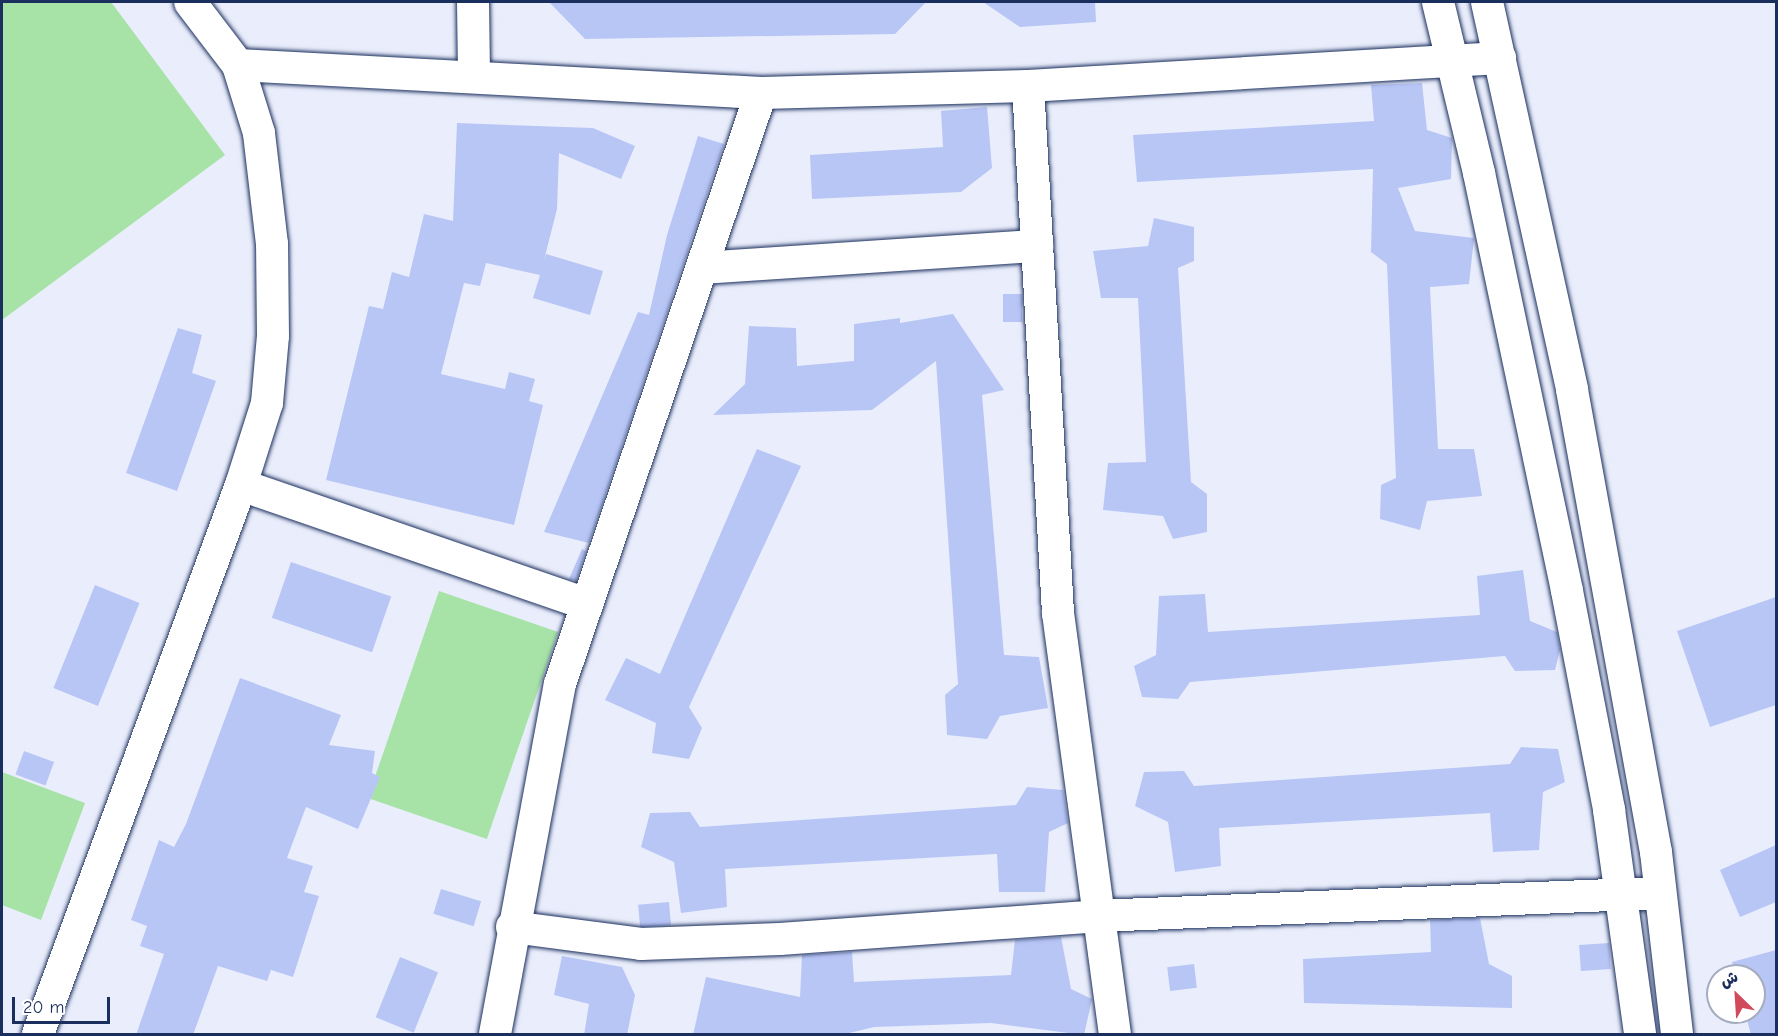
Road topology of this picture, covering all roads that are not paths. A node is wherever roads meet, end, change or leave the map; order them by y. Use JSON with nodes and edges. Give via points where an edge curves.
{"nodes":[{"id":1,"x":190,"y":2,"type":"edge"},
{"id":2,"x":473,"y":2,"type":"edge"},
{"id":3,"x":1438,"y":2,"type":"edge"},
{"id":4,"x":1487,"y":2,"type":"edge"},
{"id":5,"x":1500,"y":58,"type":"junction"},
{"id":6,"x":1450,"y":60,"type":"junction"},
{"id":7,"x":238,"y":65,"type":"junction"},
{"id":8,"x":474,"y":75,"type":"junction"},
{"id":9,"x":1028,"y":86,"type":"junction"},
{"id":10,"x":761,"y":93,"type":"junction"},
{"id":11,"x":1037,"y":246,"type":"junction"},
{"id":12,"x":702,"y":268,"type":"junction"},
{"id":13,"x":241,"y":485,"type":"junction"},
{"id":14,"x":587,"y":604,"type":"junction"},
{"id":15,"x":1621,"y":892,"type":"junction"},
{"id":16,"x":1660,"y":893,"type":"junction"},
{"id":17,"x":1097,"y":916,"type":"junction"},
{"id":18,"x":512,"y":927,"type":"junction"},
{"id":19,"x":38,"y":1035,"type":"edge"},
{"id":20,"x":495,"y":1035,"type":"edge"},
{"id":21,"x":1115,"y":1035,"type":"edge"},
{"id":22,"x":1640,"y":1035,"type":"edge"},
{"id":23,"x":1677,"y":1035,"type":"edge"}],
"edges":[{"from":1,"to":7,"type":"street"},
{"from":2,"to":8,"type":"street"},
{"from":3,"to":6,"type":"street"},
{"from":4,"to":5,"type":"street"},
{"from":5,"to":6,"type":"street"},
{"from":5,"to":16,"type":"street","via":[[1572,390]]},
{"from":6,"to":9,"type":"street"},
{"from":6,"to":15,"type":"street","via":[[1530,409],[1610,810]]},
{"from":7,"to":8,"type":"street"},
{"from":7,"to":13,"type":"street","via":[[259,133],[272,244],[273,313],[267,403]]},
{"from":8,"to":10,"type":"street"},
{"from":9,"to":10,"type":"street"},
{"from":9,"to":11,"type":"street"},
{"from":10,"to":12,"type":"street"},
{"from":11,"to":12,"type":"street"},
{"from":11,"to":17,"type":"street","via":[[1058,613]]},
{"from":12,"to":14,"type":"street"},
{"from":13,"to":14,"type":"street"},
{"from":13,"to":19,"type":"street"},
{"from":14,"to":18,"type":"street","via":[[560,684]]},
{"from":15,"to":16,"type":"street"},
{"from":15,"to":17,"type":"street"},
{"from":15,"to":22,"type":"street"},
{"from":16,"to":23,"type":"street"},
{"from":17,"to":18,"type":"street","via":[[641,944]]},
{"from":17,"to":21,"type":"street"},
{"from":18,"to":20,"type":"street"}]}
